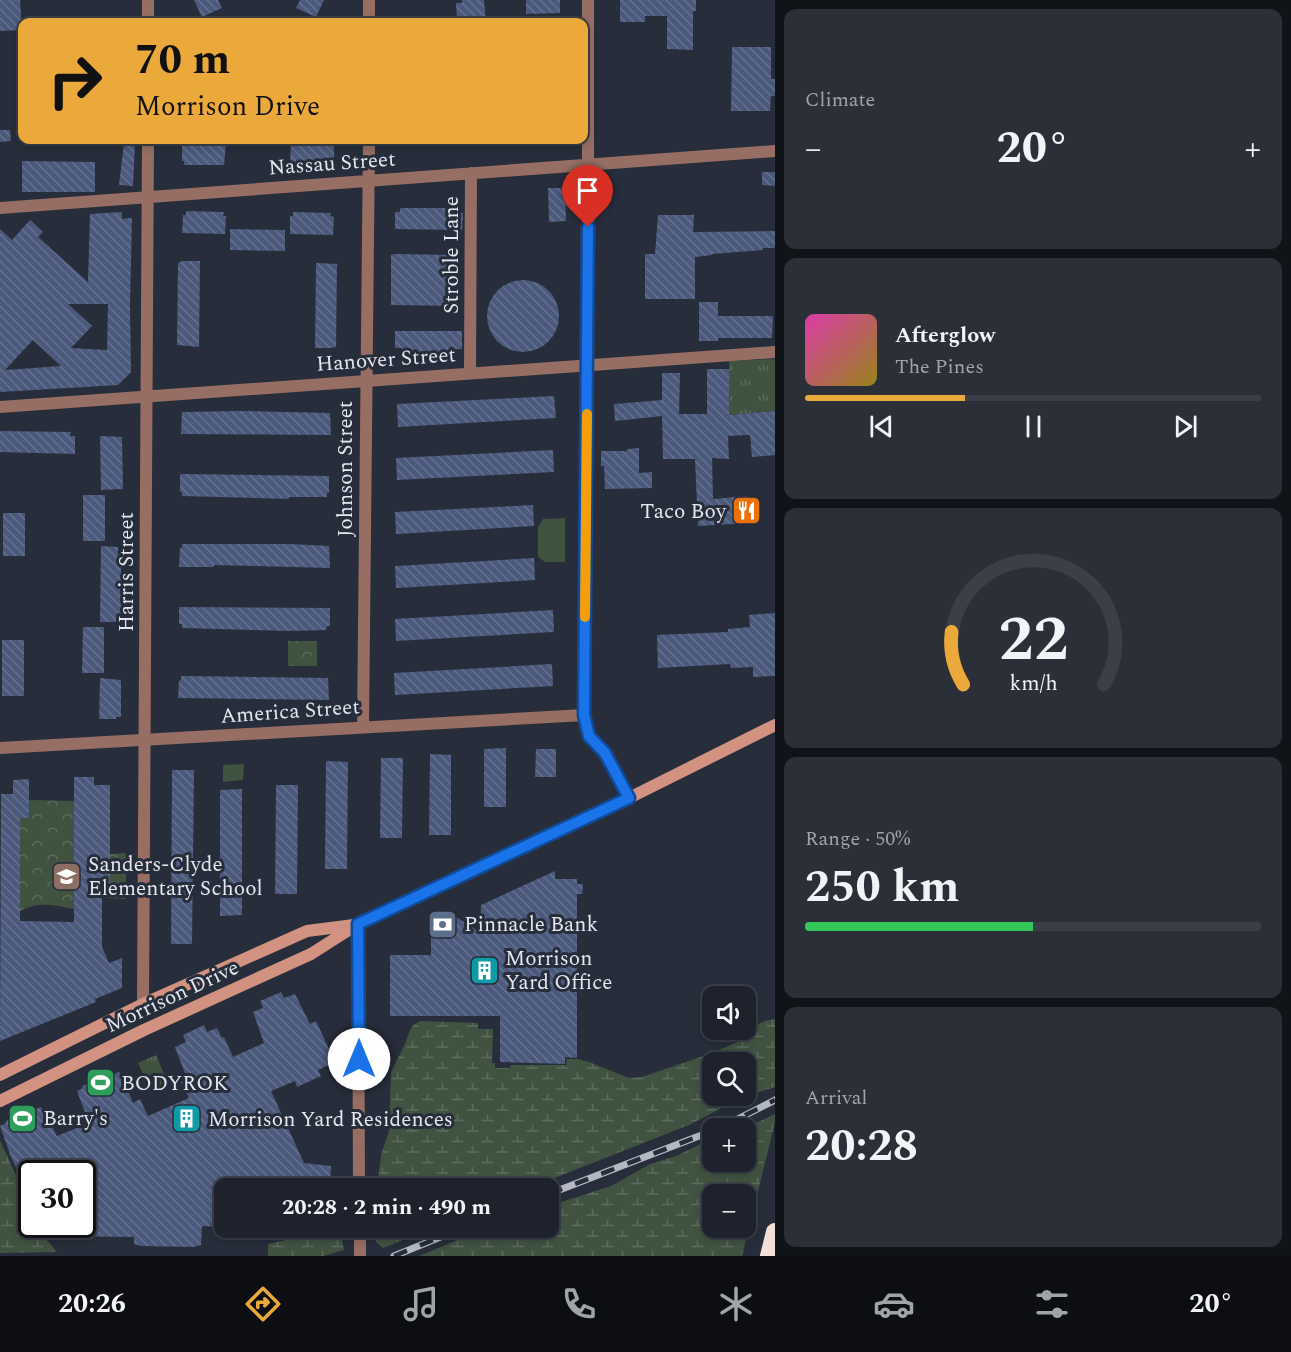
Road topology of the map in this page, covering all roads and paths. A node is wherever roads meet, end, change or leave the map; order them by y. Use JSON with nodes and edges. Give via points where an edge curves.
{"nodes":[{"id":1,"x":148,"y":0,"type":"edge"},
{"id":2,"x":369,"y":0,"type":"edge"},
{"id":3,"x":588,"y":0,"type":"edge"},
{"id":4,"x":148,"y":18,"type":"edge"},
{"id":5,"x":369,"y":18,"type":"edge"},
{"id":6,"x":148,"y":144,"type":"edge"},
{"id":7,"x":369,"y":144,"type":"edge"},
{"id":8,"x":775,"y":152,"type":"edge"},
{"id":9,"x":588,"y":165,"type":"junction"},
{"id":10,"x":471,"y":173,"type":"junction"},
{"id":11,"x":368,"y":180,"type":"junction"},
{"id":12,"x":148,"y":196,"type":"junction"},
{"id":13,"x":0,"y":208,"type":"edge"},
{"id":14,"x":775,"y":352,"type":"edge"},
{"id":15,"x":588,"y":364,"type":"junction"},
{"id":16,"x":470,"y":372,"type":"junction"},
{"id":17,"x":365,"y":380,"type":"junction"},
{"id":18,"x":147,"y":397,"type":"junction"},
{"id":19,"x":0,"y":407,"type":"edge"},
{"id":20,"x":584,"y":715,"type":"junction"},
{"id":21,"x":775,"y":725,"type":"edge"},
{"id":22,"x":363,"y":726,"type":"junction"},
{"id":23,"x":145,"y":740,"type":"junction"},
{"id":24,"x":0,"y":748,"type":"edge"},
{"id":25,"x":629,"y":798,"type":"junction"},
{"id":26,"x":358,"y":924,"type":"junction"},
{"id":27,"x":143,"y":1004,"type":"junction"},
{"id":28,"x":0,"y":1075,"type":"edge"},
{"id":29,"x":0,"y":1101,"type":"edge"},
{"id":30,"x":359,"y":1178,"type":"edge"},
{"id":31,"x":775,"y":1232,"type":"edge"},
{"id":32,"x":360,"y":1238,"type":"edge"},
{"id":33,"x":360,"y":1256,"type":"edge"},
{"id":34,"x":769,"y":1256,"type":"edge"}],
"edges":[{"from":1,"to":4,"type":"street"},
{"from":2,"to":5,"type":"street"},
{"from":3,"to":9,"type":"street"},
{"from":6,"to":12,"type":"street","name":"Harris Street"},
{"from":7,"to":11,"type":"street","name":"Johnson Street"},
{"from":8,"to":9,"type":"street","name":"Nassau Street"},
{"from":9,"to":10,"type":"street","name":"Nassau Street"},
{"from":9,"to":15,"type":"street"},
{"from":10,"to":11,"type":"street","name":"Nassau Street"},
{"from":10,"to":16,"type":"street","name":"Stroble Lane"},
{"from":11,"to":12,"type":"street","name":"Nassau Street"},
{"from":11,"to":17,"type":"street","name":"Johnson Street"},
{"from":12,"to":13,"type":"street","name":"Nassau Street"},
{"from":12,"to":18,"type":"street","name":"Harris Street"},
{"from":14,"to":15,"type":"street","name":"Hanover Street"},
{"from":15,"to":16,"type":"street","name":"Hanover Street"},
{"from":15,"to":20,"type":"street"},
{"from":16,"to":17,"type":"street","name":"Hanover Street"},
{"from":17,"to":18,"type":"street","name":"Hanover Street"},
{"from":17,"to":22,"type":"street","name":"Johnson Street"},
{"from":18,"to":19,"type":"street","name":"Hanover Street"},
{"from":18,"to":23,"type":"street","name":"Harris Street"},
{"from":20,"to":22,"type":"street","name":"America Street"},
{"from":20,"to":25,"type":"street","via":[[589,736],[605,753]]},
{"from":21,"to":25,"type":"main road","name":"Morrison Drive"},
{"from":22,"to":23,"type":"street","name":"America Street"},
{"from":23,"to":24,"type":"street","name":"America Street"},
{"from":23,"to":27,"type":"street","name":"Harris Street"},
{"from":25,"to":26,"type":"main road","name":"Morrison Drive"},
{"from":26,"to":27,"type":"main road","name":"Morrison Drive","via":[[307,931]]},
{"from":26,"to":29,"type":"main road","name":"Morrison Drive","via":[[311,954]]},
{"from":26,"to":30,"type":"street"},
{"from":27,"to":28,"type":"main road","name":"Morrison Drive"},
{"from":31,"to":34,"type":"highway"},
{"from":32,"to":33,"type":"street"}]}
